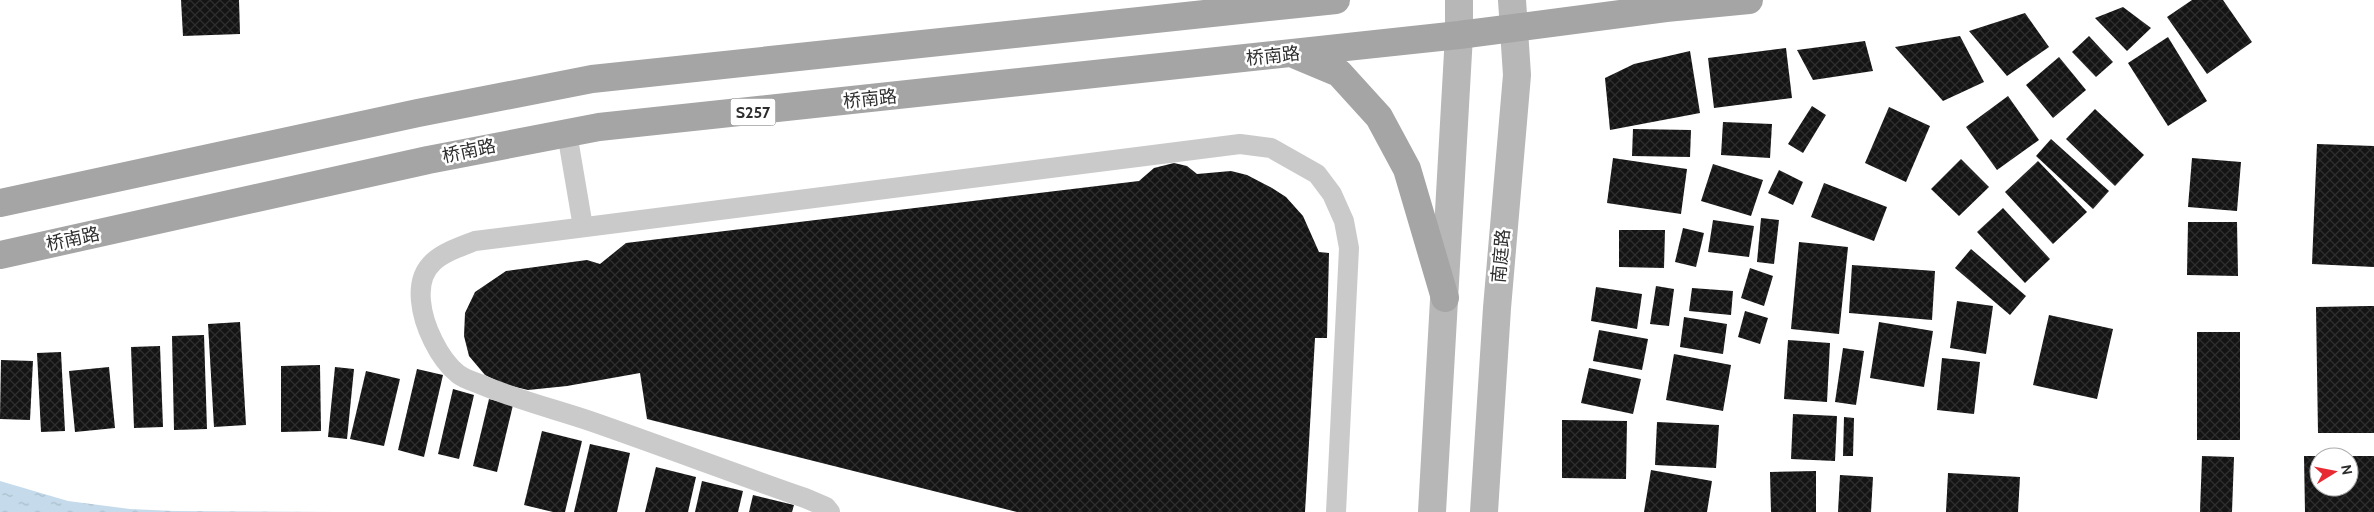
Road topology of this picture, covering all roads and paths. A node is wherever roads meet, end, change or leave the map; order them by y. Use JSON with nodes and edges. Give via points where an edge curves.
{"nodes":[{"id":1,"x":1336,"y":0,"type":"edge"},
{"id":2,"x":1458,"y":0,"type":"edge"},
{"id":3,"x":1512,"y":0,"type":"edge"},
{"id":4,"x":1749,"y":0,"type":"edge"},
{"id":5,"x":1515,"y":29,"type":"junction"},
{"id":6,"x":1459,"y":36,"type":"junction"},
{"id":7,"x":1292,"y":54,"type":"junction"},
{"id":8,"x":567,"y":133,"type":"junction"},
{"id":9,"x":0,"y":183,"type":"edge"},
{"id":10,"x":55,"y":191,"type":"junction"},
{"id":11,"x":0,"y":203,"type":"edge"},
{"id":12,"x":583,"y":227,"type":"junction"},
{"id":13,"x":0,"y":255,"type":"edge"},
{"id":14,"x":1445,"y":298,"type":"junction"},
{"id":15,"x":830,"y":512,"type":"edge"},
{"id":16,"x":1336,"y":512,"type":"edge"},
{"id":17,"x":1432,"y":512,"type":"edge"},
{"id":18,"x":1484,"y":512,"type":"edge"}],
"edges":[{"from":1,"to":10,"type":"main road","via":[[592,79]]},
{"from":2,"to":6,"type":"street"},
{"from":3,"to":5,"type":"street","name":"南庭路"},
{"from":4,"to":5,"type":"main road","name":"桥南路","number":"S257"},
{"from":5,"to":6,"type":"main road","name":"桥南路","number":"S257"},
{"from":5,"to":18,"type":"street","name":"南庭路","via":[[1517,75],[1496,308]]},
{"from":6,"to":7,"type":"main road","name":"桥南路","number":"S257"},
{"from":6,"to":14,"type":"street"},
{"from":7,"to":8,"type":"main road","name":"桥南路","number":"S257"},
{"from":7,"to":14,"type":"main road","via":[[1339,73],[1379,117],[1407,169]]},
{"from":8,"to":12,"type":"lane"},
{"from":8,"to":13,"type":"main road","name":"桥南路","number":"S257","via":[[428,160]]},
{"from":9,"to":10,"type":"main road"},
{"from":10,"to":11,"type":"main road"},
{"from":12,"to":15,"type":"lane","via":[[475,241],[441,254],[430,263],[422,281],[424,321],[438,349],[458,374],[517,400],[588,421],[805,498]]},
{"from":12,"to":16,"type":"lane","via":[[1240,144],[1271,148],[1318,174],[1344,220],[1350,248]]},
{"from":14,"to":17,"type":"street"}]}
